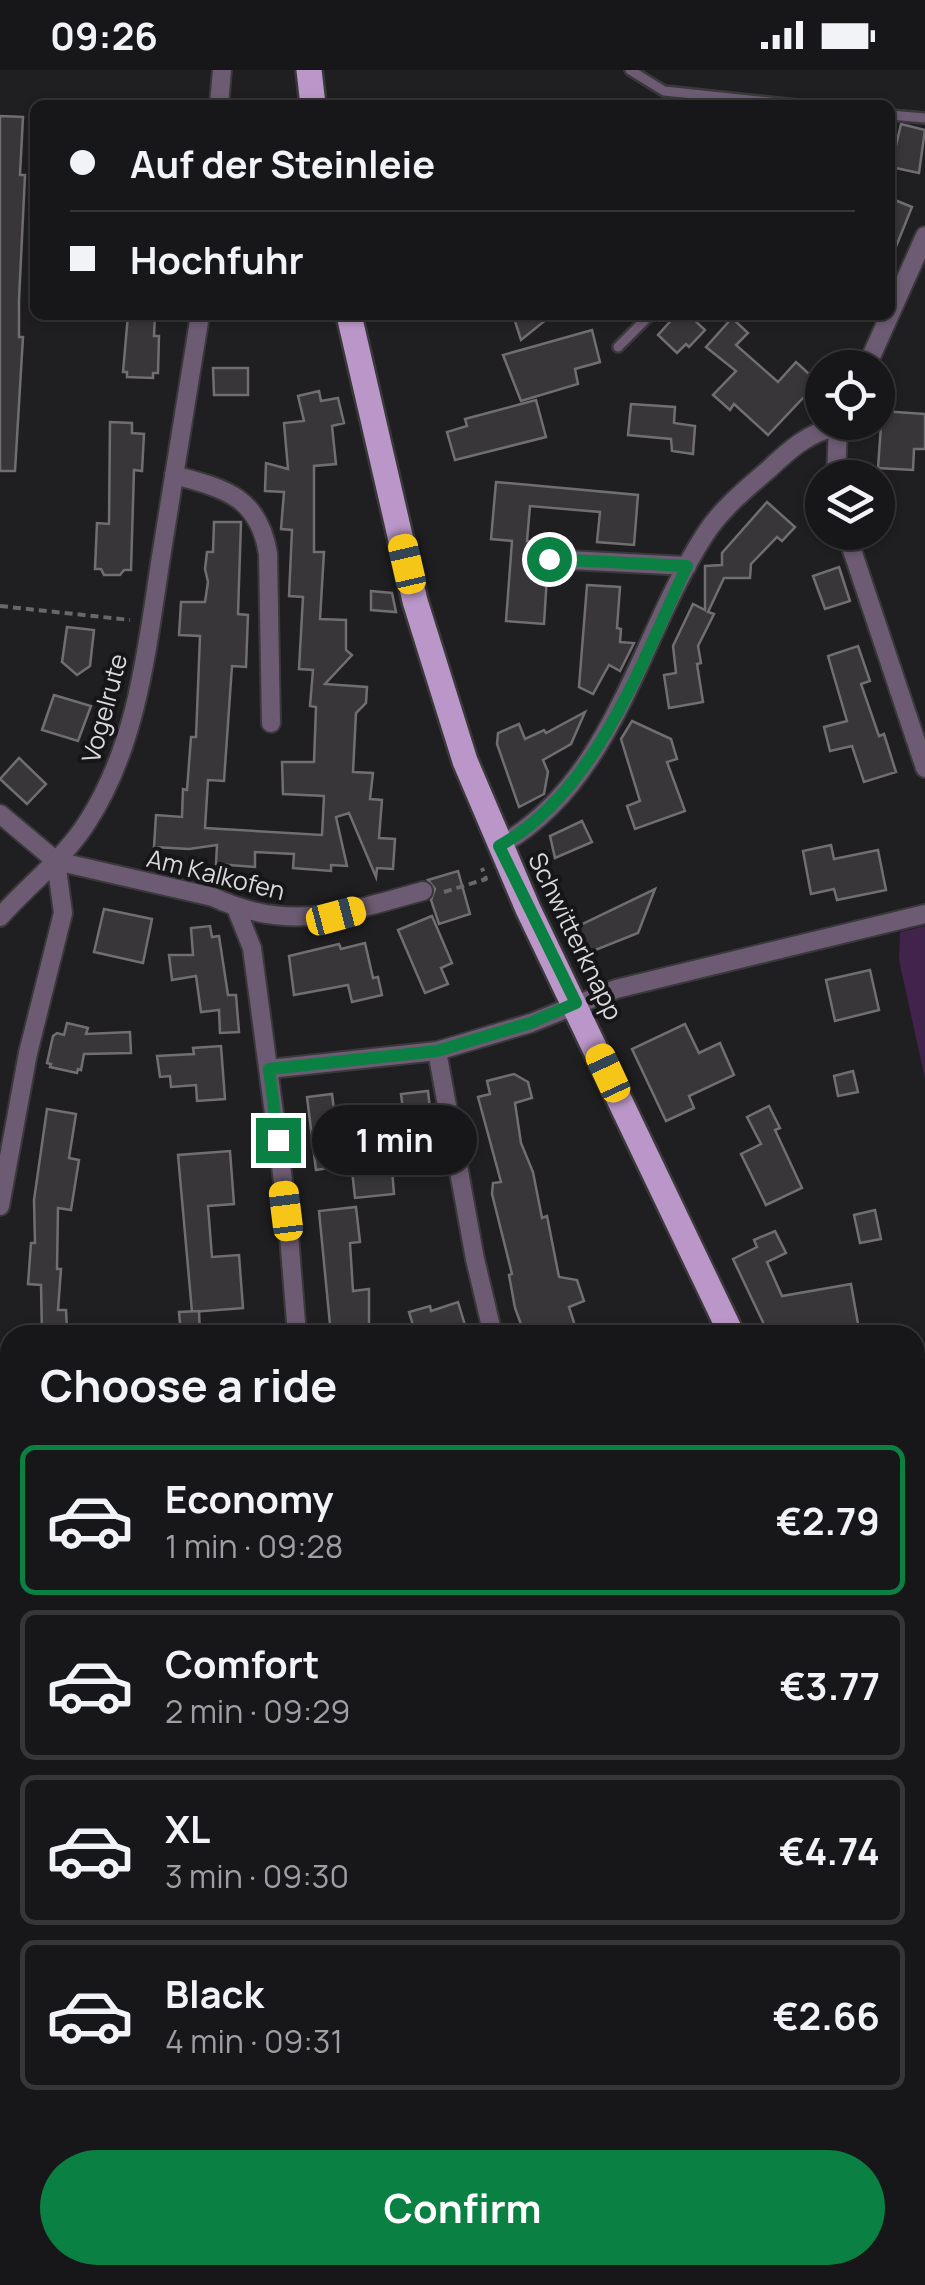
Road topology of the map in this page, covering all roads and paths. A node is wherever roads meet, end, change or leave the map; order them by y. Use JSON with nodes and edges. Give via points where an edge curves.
{"nodes":[{"id":1,"x":222,"y":70,"type":"edge"},
{"id":2,"x":309,"y":70,"type":"edge"},
{"id":3,"x":630,"y":70,"type":"edge"},
{"id":4,"x":220,"y":100,"type":"edge"},
{"id":5,"x":312,"y":100,"type":"edge"},
{"id":6,"x":750,"y":100,"type":"edge"},
{"id":7,"x":895,"y":115,"type":"edge"},
{"id":8,"x":925,"y":118,"type":"edge"},
{"id":9,"x":925,"y":236,"type":"edge"},
{"id":10,"x":898,"y":282,"type":"edge"},
{"id":11,"x":199,"y":320,"type":"edge"},
{"id":12,"x":350,"y":320,"type":"edge"},
{"id":13,"x":645,"y":320,"type":"edge"},
{"id":14,"x":884,"y":320,"type":"edge"},
{"id":15,"x":618,"y":346,"type":"dead end"},
{"id":16,"x":873,"y":350,"type":"edge"},
{"id":17,"x":805,"y":437,"type":"edge"},
{"id":18,"x":174,"y":475,"type":"junction"},
{"id":19,"x":852,"y":550,"type":"edge"},
{"id":20,"x":549,"y":559,"type":"dead end"},
{"id":21,"x":687,"y":566,"type":"junction"},
{"id":22,"x":0,"y":606,"type":"edge"},
{"id":23,"x":151,"y":622,"type":"junction"},
{"id":24,"x":271,"y":723,"type":"dead end"},
{"id":25,"x":925,"y":768,"type":"edge"},
{"id":26,"x":0,"y":814,"type":"edge"},
{"id":27,"x":499,"y":846,"type":"junction"},
{"id":28,"x":56,"y":861,"type":"junction"},
{"id":29,"x":423,"y":892,"type":"joint"},
{"id":30,"x":236,"y":908,"type":"junction"},
{"id":31,"x":925,"y":914,"type":"edge"},
{"id":32,"x":0,"y":917,"type":"edge"},
{"id":33,"x":576,"y":1003,"type":"junction"},
{"id":34,"x":437,"y":1051,"type":"junction"},
{"id":35,"x":269,"y":1069,"type":"junction"},
{"id":36,"x":0,"y":1206,"type":"edge"},
{"id":37,"x":297,"y":1325,"type":"edge"},
{"id":38,"x":491,"y":1325,"type":"edge"},
{"id":39,"x":727,"y":1325,"type":"edge"}],
"edges":[{"from":1,"to":4,"type":"street"},
{"from":2,"to":5,"type":"main road"},
{"from":3,"to":6,"type":"lane","via":[[664,91]]},
{"from":7,"to":8,"type":"lane"},
{"from":9,"to":10,"type":"street"},
{"from":11,"to":18,"type":"street","name":"Vogelrute"},
{"from":12,"to":27,"type":"main road","name":"Schwitterknapp","via":[[420,617]]},
{"from":13,"to":15,"type":"lane"},
{"from":14,"to":16,"type":"street"},
{"from":17,"to":21,"type":"street","via":[[725,508]]},
{"from":18,"to":23,"type":"street","name":"Vogelrute"},
{"from":18,"to":24,"type":"street","via":[[238,499],[264,529]]},
{"from":19,"to":25,"type":"street"},
{"from":20,"to":21,"type":"street"},
{"from":21,"to":27,"type":"street","via":[[599,742],[555,803]]},
{"from":22,"to":23,"type":"path"},
{"from":23,"to":28,"type":"street","name":"Vogelrute","via":[[120,757],[87,824]]},
{"from":26,"to":28,"type":"street"},
{"from":27,"to":29,"type":"path","via":[[478,857],[486,879],[427,897]]},
{"from":27,"to":33,"type":"main road","name":"Schwitterknapp"},
{"from":28,"to":30,"type":"street","name":"Am Kalkofen"},
{"from":28,"to":32,"type":"street","name":"Vogelrute"},
{"from":28,"to":36,"type":"street","via":[[62,913]]},
{"from":29,"to":30,"type":"street","name":"Am Kalkofen","via":[[336,916],[267,916]]},
{"from":30,"to":35,"type":"street","via":[[252,948]]},
{"from":31,"to":33,"type":"street"},
{"from":33,"to":34,"type":"street"},
{"from":33,"to":39,"type":"main road","name":"Schwitterknapp"},
{"from":34,"to":35,"type":"street"},
{"from":34,"to":38,"type":"street"},
{"from":35,"to":37,"type":"street"}]}
